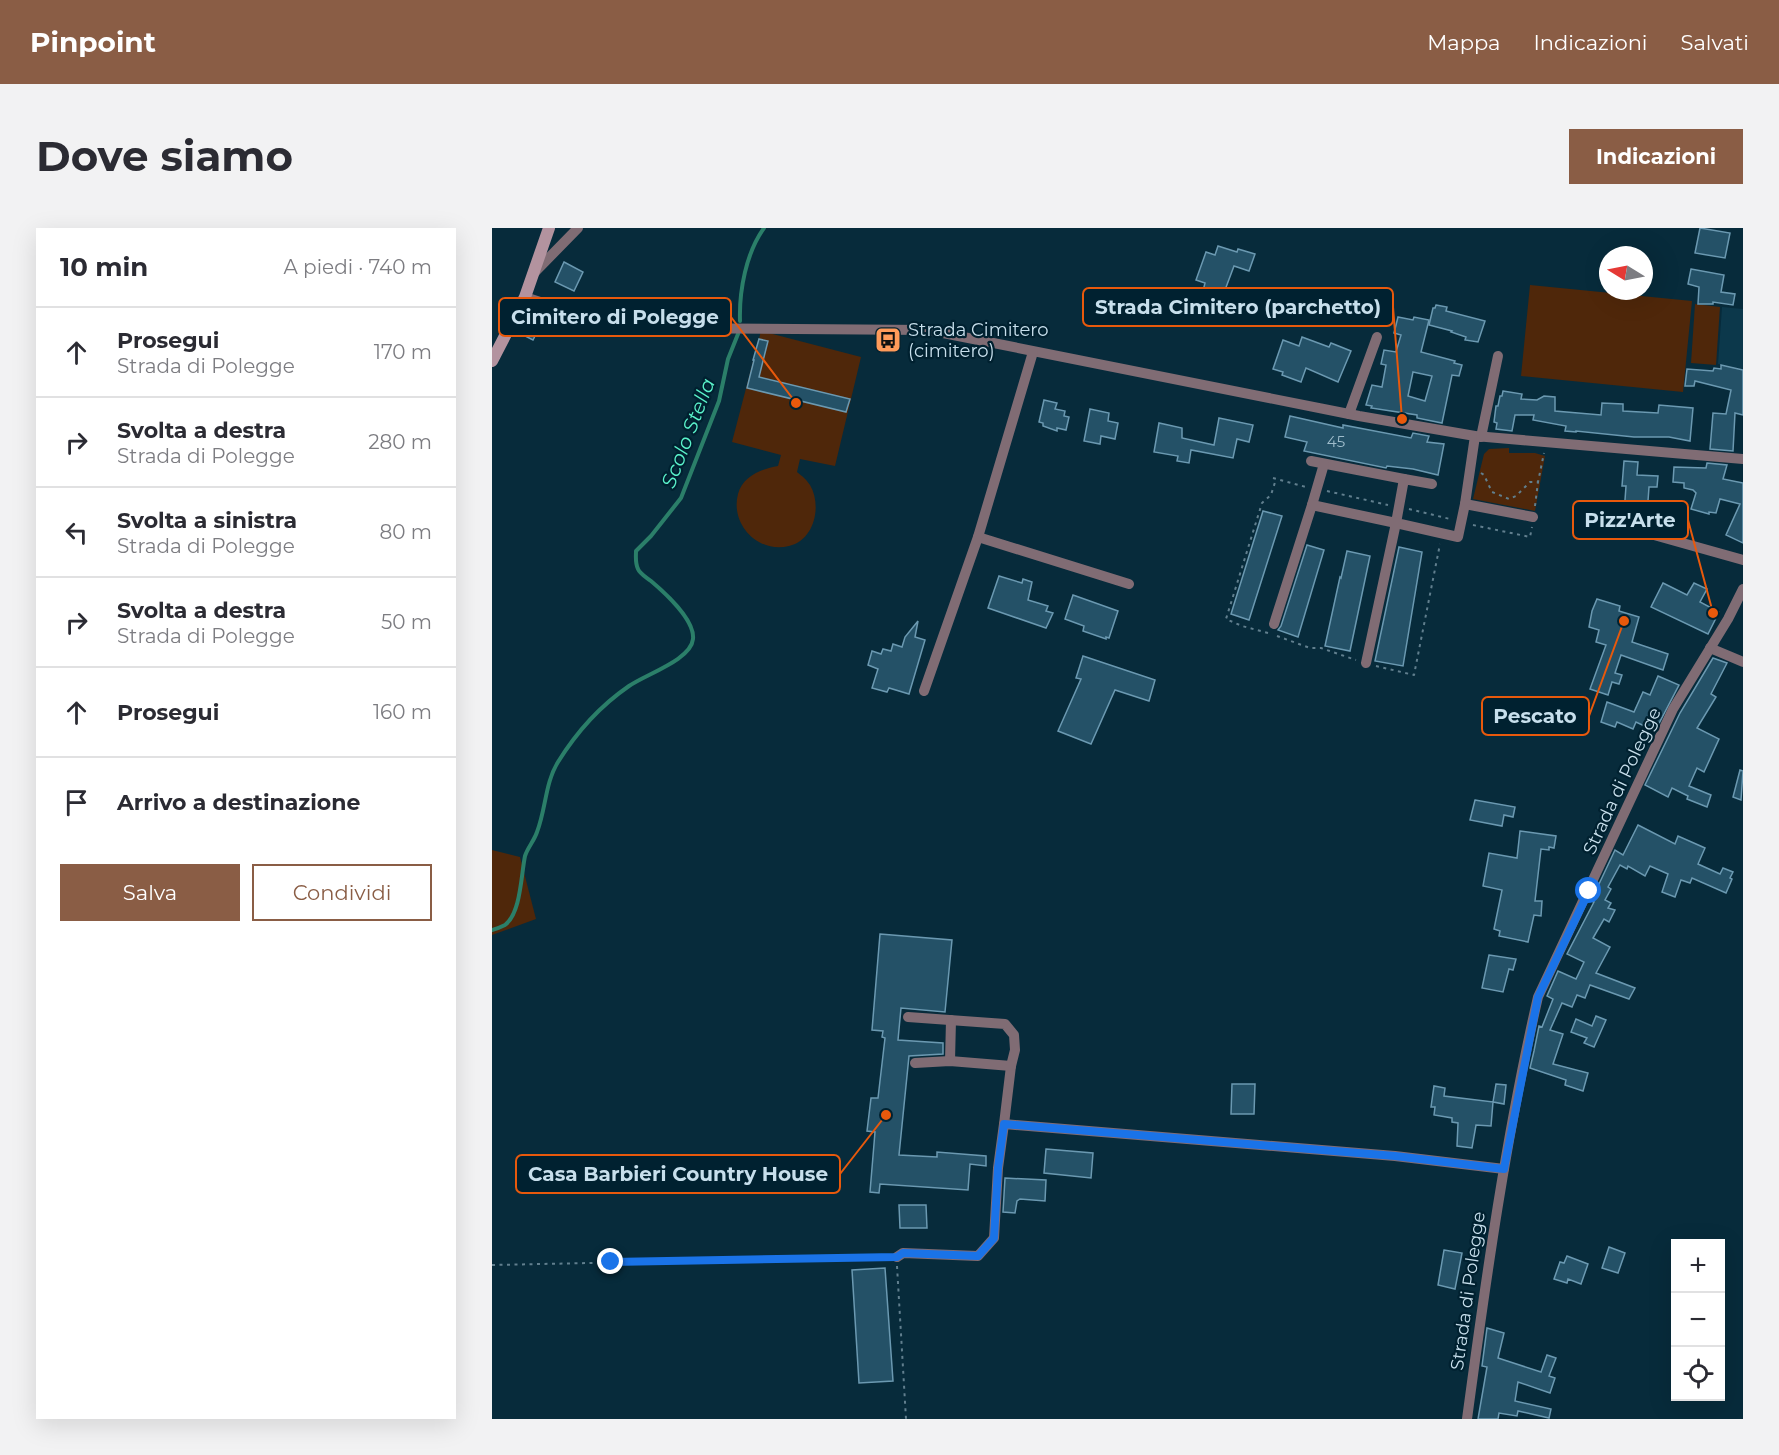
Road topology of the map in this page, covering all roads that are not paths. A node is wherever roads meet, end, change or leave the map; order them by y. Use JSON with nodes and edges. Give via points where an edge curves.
{"nodes":[{"id":1,"x":549,"y":228,"type":"edge"},
{"id":2,"x":578,"y":228,"type":"edge"},
{"id":3,"x":534,"y":273,"type":"junction"},
{"id":4,"x":525,"y":297,"type":"junction"},
{"id":5,"x":1377,"y":337,"type":"dead end"},
{"id":6,"x":1033,"y":352,"type":"junction"},
{"id":7,"x":1498,"y":356,"type":"dead end"},
{"id":8,"x":492,"y":361,"type":"edge"},
{"id":9,"x":1349,"y":414,"type":"junction"},
{"id":10,"x":1478,"y":437,"type":"junction"},
{"id":11,"x":1743,"y":459,"type":"edge"},
{"id":12,"x":1311,"y":461,"type":"dead end"},
{"id":13,"x":1324,"y":464,"type":"junction"},
{"id":14,"x":1404,"y":479,"type":"junction"},
{"id":15,"x":1432,"y":484,"type":"dead end"},
{"id":16,"x":1465,"y":504,"type":"junction"},
{"id":17,"x":1312,"y":505,"type":"junction"},
{"id":18,"x":1533,"y":517,"type":"road end"},
{"id":19,"x":1396,"y":524,"type":"junction"},
{"id":20,"x":1654,"y":535,"type":"dead end"},
{"id":21,"x":978,"y":537,"type":"junction"},
{"id":22,"x":1743,"y":560,"type":"edge"},
{"id":23,"x":1129,"y":584,"type":"dead end"},
{"id":24,"x":1743,"y":589,"type":"edge"},
{"id":25,"x":1274,"y":624,"type":"dead end"},
{"id":26,"x":1710,"y":648,"type":"junction"},
{"id":27,"x":1743,"y":662,"type":"edge"},
{"id":28,"x":1366,"y":663,"type":"road end"},
{"id":29,"x":924,"y":691,"type":"dead end"},
{"id":30,"x":908,"y":1017,"type":"dead end"},
{"id":31,"x":951,"y":1020,"type":"junction"},
{"id":32,"x":950,"y":1061,"type":"junction"},
{"id":33,"x":915,"y":1062,"type":"dead end"},
{"id":34,"x":1011,"y":1066,"type":"junction"},
{"id":35,"x":1004,"y":1124,"type":"junction"},
{"id":36,"x":1504,"y":1169,"type":"junction"},
{"id":37,"x":897,"y":1257,"type":"road end"},
{"id":38,"x":1467,"y":1419,"type":"edge"}],
"edges":[{"from":1,"to":3,"type":"main road"},
{"from":2,"to":3,"type":"street"},
{"from":3,"to":4,"type":"main road"},
{"from":4,"to":6,"type":"street","via":[[604,323],[658,328],[928,330]]},
{"from":4,"to":8,"type":"main road"},
{"from":5,"to":9,"type":"street"},
{"from":6,"to":9,"type":"street"},
{"from":6,"to":21,"type":"street"},
{"from":7,"to":10,"type":"street"},
{"from":9,"to":10,"type":"street"},
{"from":10,"to":11,"type":"street"},
{"from":10,"to":16,"type":"street"},
{"from":12,"to":13,"type":"street"},
{"from":13,"to":14,"type":"street"},
{"from":13,"to":17,"type":"street"},
{"from":14,"to":15,"type":"street"},
{"from":14,"to":19,"type":"street"},
{"from":16,"to":18,"type":"street"},
{"from":16,"to":19,"type":"street","via":[[1458,537]]},
{"from":17,"to":19,"type":"street"},
{"from":17,"to":25,"type":"street"},
{"from":19,"to":28,"type":"street"},
{"from":20,"to":22,"type":"street"},
{"from":21,"to":23,"type":"street"},
{"from":21,"to":29,"type":"street"},
{"from":24,"to":26,"type":"street","name":"Strada di Polegge"},
{"from":26,"to":27,"type":"street"},
{"from":26,"to":36,"type":"street","name":"Strada di Polegge","via":[[1673,709],[1538,997]]},
{"from":30,"to":31,"type":"street"},
{"from":31,"to":32,"type":"street"},
{"from":31,"to":34,"type":"street","via":[[1005,1024],[1014,1035]]},
{"from":32,"to":33,"type":"street"},
{"from":32,"to":34,"type":"street"},
{"from":34,"to":35,"type":"street"},
{"from":35,"to":36,"type":"street","via":[[1395,1156]]},
{"from":35,"to":37,"type":"street","via":[[994,1238],[978,1256],[903,1253]]},
{"from":36,"to":38,"type":"street","name":"Strada di Polegge"}]}
